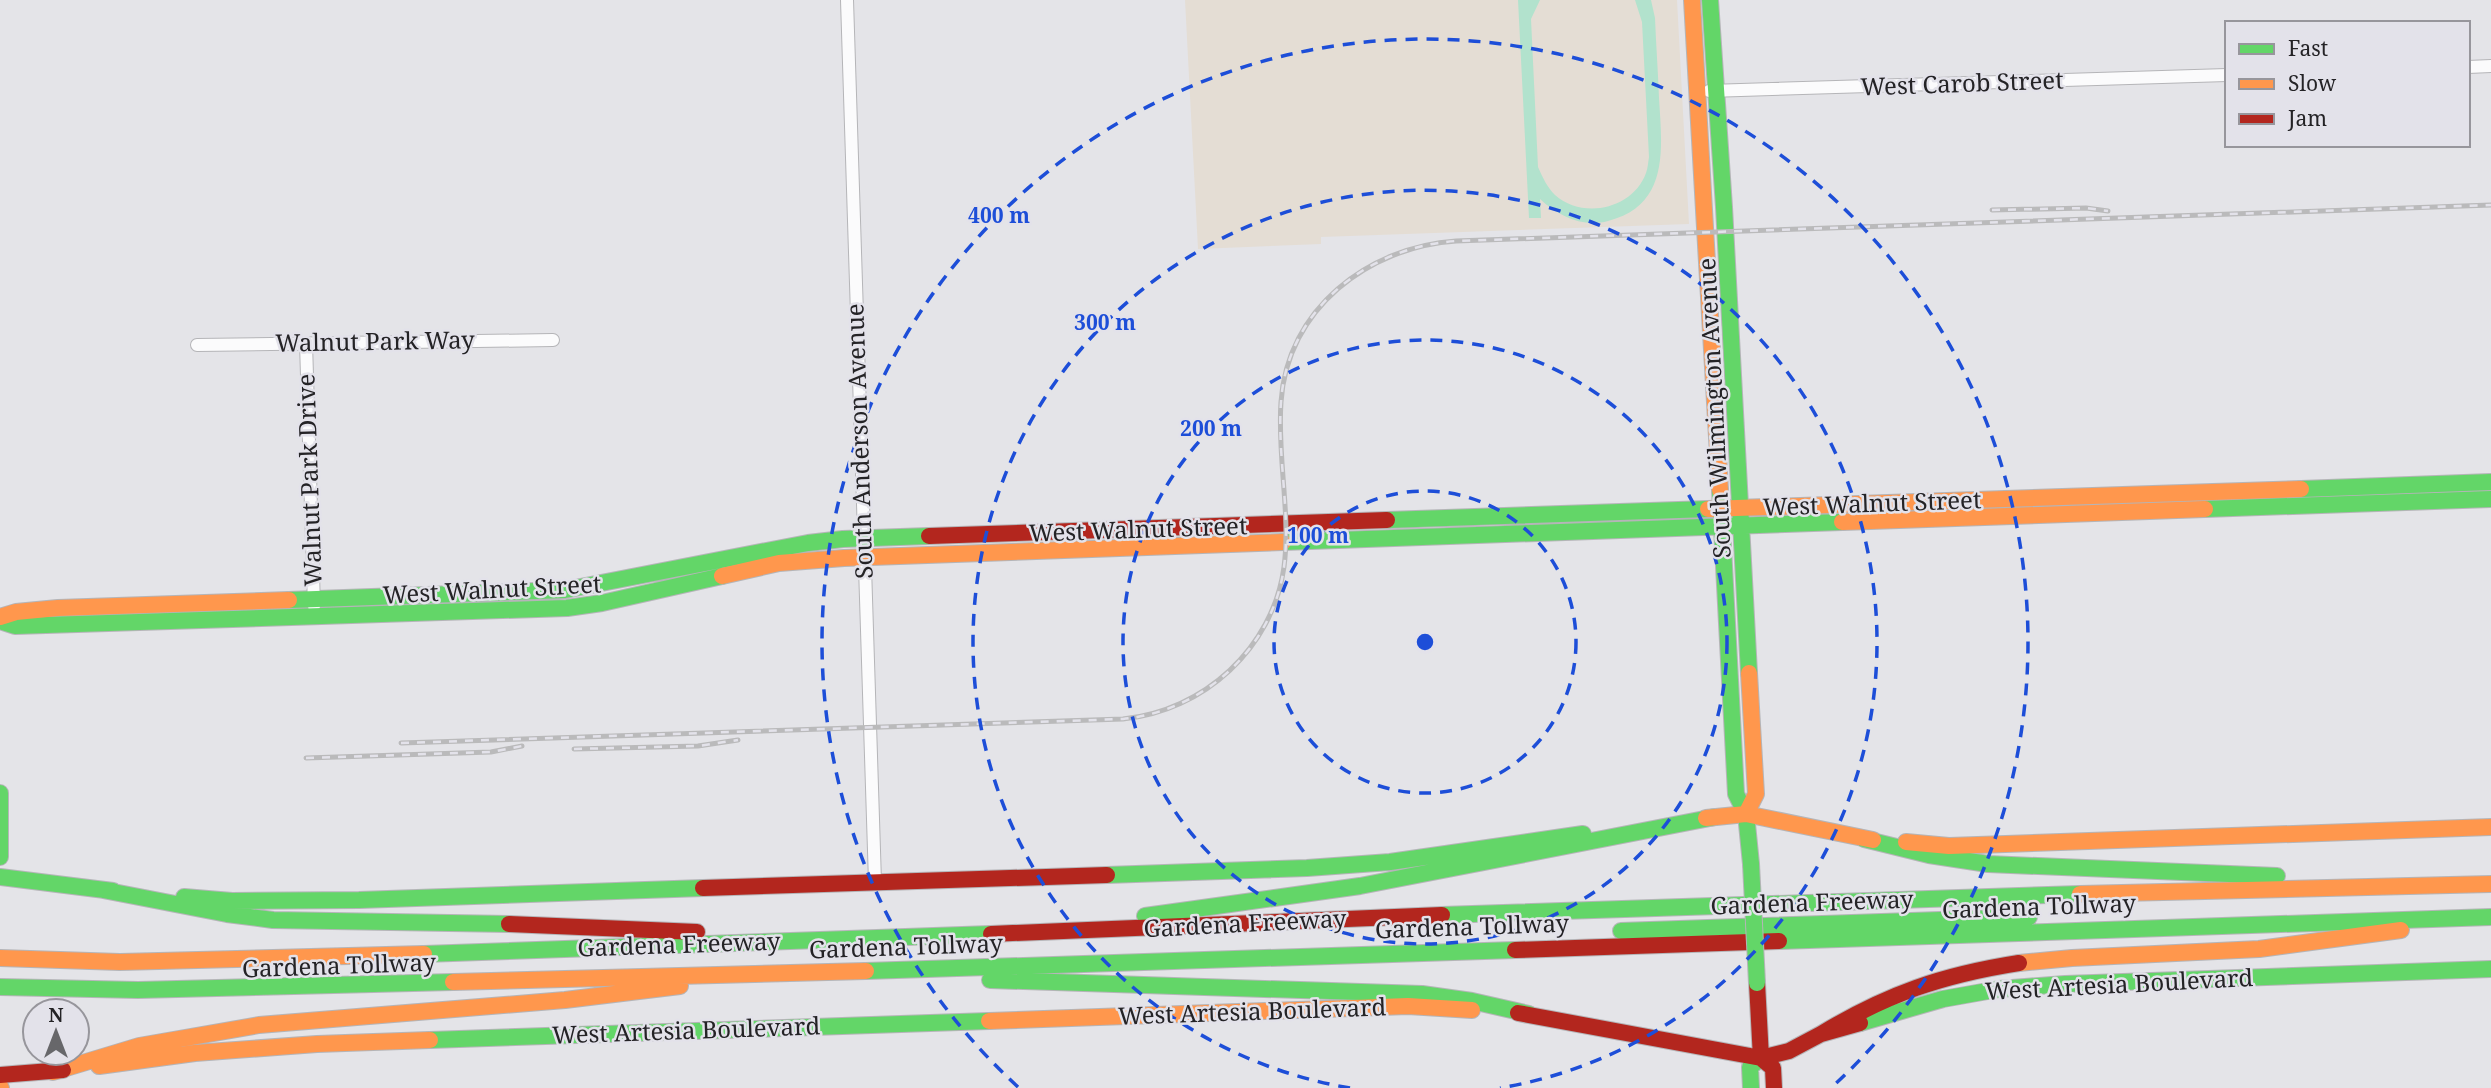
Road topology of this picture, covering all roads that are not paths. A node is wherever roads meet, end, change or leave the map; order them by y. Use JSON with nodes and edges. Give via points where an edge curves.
{"nodes":[{"id":1,"x":847,"y":0,"type":"edge"},
{"id":2,"x":1692,"y":0,"type":"edge"},
{"id":3,"x":1710,"y":0,"type":"edge"},
{"id":4,"x":2491,"y":66,"type":"edge"},
{"id":5,"x":2470,"y":67,"type":"edge"},
{"id":6,"x":2225,"y":75,"type":"edge"},
{"id":7,"x":1716,"y":91,"type":"junction"},
{"id":8,"x":1697,"y":92,"type":"junction"},
{"id":9,"x":553,"y":340,"type":"dead end"},
{"id":10,"x":306,"y":343,"type":"junction"},
{"id":11,"x":197,"y":345,"type":"dead end"},
{"id":12,"x":2488,"y":482,"type":"edge"},
{"id":13,"x":2134,"y":494,"type":"junction"},
{"id":14,"x":2087,"y":496,"type":"junction"},
{"id":15,"x":2037,"y":498,"type":"junction"},
{"id":16,"x":2488,"y":499,"type":"edge"},
{"id":17,"x":1980,"y":500,"type":"junction"},
{"id":18,"x":1937,"y":501,"type":"junction"},
{"id":19,"x":1881,"y":503,"type":"junction"},
{"id":20,"x":1739,"y":508,"type":"junction"},
{"id":21,"x":1720,"y":509,"type":"junction"},
{"id":22,"x":2136,"y":512,"type":"junction"},
{"id":23,"x":2088,"y":513,"type":"junction"},
{"id":24,"x":2037,"y":515,"type":"junction"},
{"id":25,"x":1981,"y":517,"type":"junction"},
{"id":26,"x":1938,"y":519,"type":"junction"},
{"id":27,"x":1881,"y":521,"type":"junction"},
{"id":28,"x":1721,"y":526,"type":"junction"},
{"id":29,"x":1740,"y":526,"type":"junction"},
{"id":30,"x":863,"y":539,"type":"junction"},
{"id":31,"x":864,"y":557,"type":"junction"},
{"id":32,"x":314,"y":599,"type":"junction"},
{"id":33,"x":314,"y":617,"type":"junction"},
{"id":34,"x":0,"y":619,"type":"edge"},
{"id":35,"x":0,"y":793,"type":"edge"},
{"id":36,"x":1746,"y":814,"type":"junction"},
{"id":37,"x":1715,"y":817,"type":"junction"},
{"id":38,"x":2491,"y":827,"type":"edge"},
{"id":39,"x":1864,"y":839,"type":"junction"},
{"id":40,"x":0,"y":858,"type":"edge"},
{"id":41,"x":0,"y":877,"type":"edge"},
{"id":42,"x":875,"y":882,"type":"junction"},
{"id":43,"x":2487,"y":887,"type":"edge"},
{"id":44,"x":103,"y":890,"type":"junction"},
{"id":45,"x":2488,"y":912,"type":"edge"},
{"id":46,"x":973,"y":934,"type":"junction"},
{"id":47,"x":818,"y":940,"type":"junction"},
{"id":48,"x":0,"y":958,"type":"edge"},
{"id":49,"x":203,"y":960,"type":"junction"},
{"id":50,"x":934,"y":969,"type":"junction"},
{"id":51,"x":2491,"y":969,"type":"edge"},
{"id":52,"x":811,"y":971,"type":"junction"},
{"id":53,"x":397,"y":982,"type":"junction"},
{"id":54,"x":0,"y":987,"type":"edge"},
{"id":55,"x":1529,"y":1014,"type":"junction"},
{"id":56,"x":1821,"y":1034,"type":"junction"},
{"id":57,"x":1761,"y":1058,"type":"junction"},
{"id":58,"x":53,"y":1072,"type":"junction"},
{"id":59,"x":0,"y":1075,"type":"edge"},
{"id":60,"x":1751,"y":1088,"type":"edge"},
{"id":61,"x":1774,"y":1088,"type":"edge"}],
"edges":[{"from":1,"to":30,"type":"street","name":"South Anderson Avenue"},
{"from":2,"to":8,"type":"main road","name":"South Wilmington Avenue"},
{"from":3,"to":7,"type":"main road","name":"South Wilmington Avenue"},
{"from":4,"to":5,"type":"street"},
{"from":6,"to":7,"type":"street","name":"West Carob Street"},
{"from":7,"to":8,"type":"street","name":"West Carob Street"},
{"from":7,"to":20,"type":"main road","name":"South Wilmington Avenue"},
{"from":8,"to":21,"type":"main road","name":"South Wilmington Avenue"},
{"from":9,"to":10,"type":"street","name":"Walnut Park Way"},
{"from":10,"to":11,"type":"street","name":"Walnut Park Way"},
{"from":10,"to":32,"type":"street","name":"Walnut Park Drive"},
{"from":12,"to":13,"type":"main road","name":"West Walnut Street"},
{"from":12,"to":16,"type":"street"},
{"from":13,"to":14,"type":"main road","name":"West Walnut Street"},
{"from":13,"to":22,"type":"street"},
{"from":14,"to":15,"type":"main road","name":"West Walnut Street"},
{"from":14,"to":23,"type":"street"},
{"from":15,"to":17,"type":"main road","name":"West Walnut Street"},
{"from":15,"to":24,"type":"street"},
{"from":16,"to":22,"type":"main road","name":"West Walnut Street"},
{"from":17,"to":18,"type":"main road","name":"West Walnut Street"},
{"from":17,"to":25,"type":"street"},
{"from":18,"to":19,"type":"main road","name":"West Walnut Street"},
{"from":18,"to":26,"type":"street"},
{"from":19,"to":20,"type":"main road","name":"West Walnut Street"},
{"from":19,"to":27,"type":"street"},
{"from":20,"to":21,"type":"main road","name":"West Walnut Street"},
{"from":20,"to":29,"type":"main road","name":"South Wilmington Avenue"},
{"from":21,"to":28,"type":"main road","name":"South Wilmington Avenue"},
{"from":21,"to":30,"type":"main road","name":"West Walnut Street"},
{"from":22,"to":23,"type":"main road","name":"West Walnut Street"},
{"from":23,"to":24,"type":"main road","name":"West Walnut Street"},
{"from":24,"to":25,"type":"main road","name":"West Walnut Street"},
{"from":25,"to":26,"type":"main road","name":"West Walnut Street"},
{"from":26,"to":27,"type":"main road","name":"West Walnut Street"},
{"from":27,"to":29,"type":"main road","name":"West Walnut Street"},
{"from":28,"to":29,"type":"main road","name":"West Walnut Street"},
{"from":28,"to":31,"type":"main road","name":"West Walnut Street"},
{"from":28,"to":36,"type":"main road","name":"South Wilmington Avenue","via":[[1736,794]]},
{"from":29,"to":36,"type":"main road","name":"South Wilmington Avenue","via":[[1756,794]]},
{"from":30,"to":31,"type":"street","name":"South Anderson Avenue"},
{"from":30,"to":32,"type":"main road","name":"West Walnut Street","via":[[768,548],[565,590]]},
{"from":31,"to":33,"type":"main road","name":"West Walnut Street","via":[[779,563],[567,608]]},
{"from":31,"to":42,"type":"street","name":"South Anderson Avenue"},
{"from":32,"to":33,"type":"street","name":"Walnut Park Drive"},
{"from":32,"to":34,"type":"main road","name":"West Walnut Street","via":[[58,608],[16,612]]},
{"from":33,"to":34,"type":"main road","name":"West Walnut Street","via":[[15,626]]},
{"from":35,"to":40,"type":"main road"},
{"from":36,"to":37,"type":"main road"},
{"from":36,"to":39,"type":"main road"},
{"from":36,"to":57,"type":"main road","name":"South Wilmington Avenue","bridge":true},
{"from":37,"to":42,"type":"main road","via":[[1381,863]]},
{"from":37,"to":46,"type":"main road","via":[[1394,882],[1167,914]]},
{"from":38,"to":39,"type":"main road","via":[[1949,846]]},
{"from":39,"to":43,"type":"main road","via":[[1989,864]]},
{"from":41,"to":44,"type":"main road"},
{"from":42,"to":44,"type":"main road","via":[[373,900],[232,901]]},
{"from":43,"to":46,"type":"main road","name":"Gardena Freeway","via":[[2158,891]]},
{"from":43,"to":49,"type":"main road","name":"Gardena Tollway","via":[[245,970]]},
{"from":44,"to":47,"type":"main road","via":[[273,920],[613,927]]},
{"from":45,"to":50,"type":"main road","name":"Gardena Freeway"},
{"from":45,"to":53,"type":"main road","name":"Gardena Tollway","via":[[1947,920],[421,972]]},
{"from":45,"to":56,"type":"main road","via":[[2356,938],[1998,966],[1892,995]]},
{"from":46,"to":47,"type":"main road","name":"Gardena Freeway"},
{"from":47,"to":49,"type":"main road","name":"Gardena Freeway"},
{"from":48,"to":49,"type":"main road","name":"Gardena Freeway"},
{"from":50,"to":52,"type":"main road","name":"Gardena Freeway"},
{"from":50,"to":55,"type":"main road","via":[[962,980],[1422,994]]},
{"from":51,"to":56,"type":"main road","name":"West Artesia Boulevard","via":[[1999,989],[1943,999]]},
{"from":52,"to":53,"type":"main road","name":"Gardena Freeway"},
{"from":52,"to":58,"type":"main road","via":[[565,1000],[259,1025],[139,1046]]},
{"from":53,"to":54,"type":"main road","name":"Gardena Freeway","via":[[138,990]]},
{"from":55,"to":57,"type":"main road","name":"West Artesia Boulevard"},
{"from":55,"to":58,"type":"main road","name":"West Artesia Boulevard","via":[[1408,1006],[317,1044],[163,1056]]},
{"from":56,"to":57,"type":"main road","name":"West Artesia Boulevard","via":[[1789,1051]]},
{"from":57,"to":60,"type":"main road","name":"South Wilmington Avenue","via":[[1750,1067]]},
{"from":57,"to":61,"type":"main road","name":"South Wilmington Avenue","via":[[1773,1068]]},
{"from":58,"to":59,"type":"main road","name":"West Artesia Boulevard"}]}
